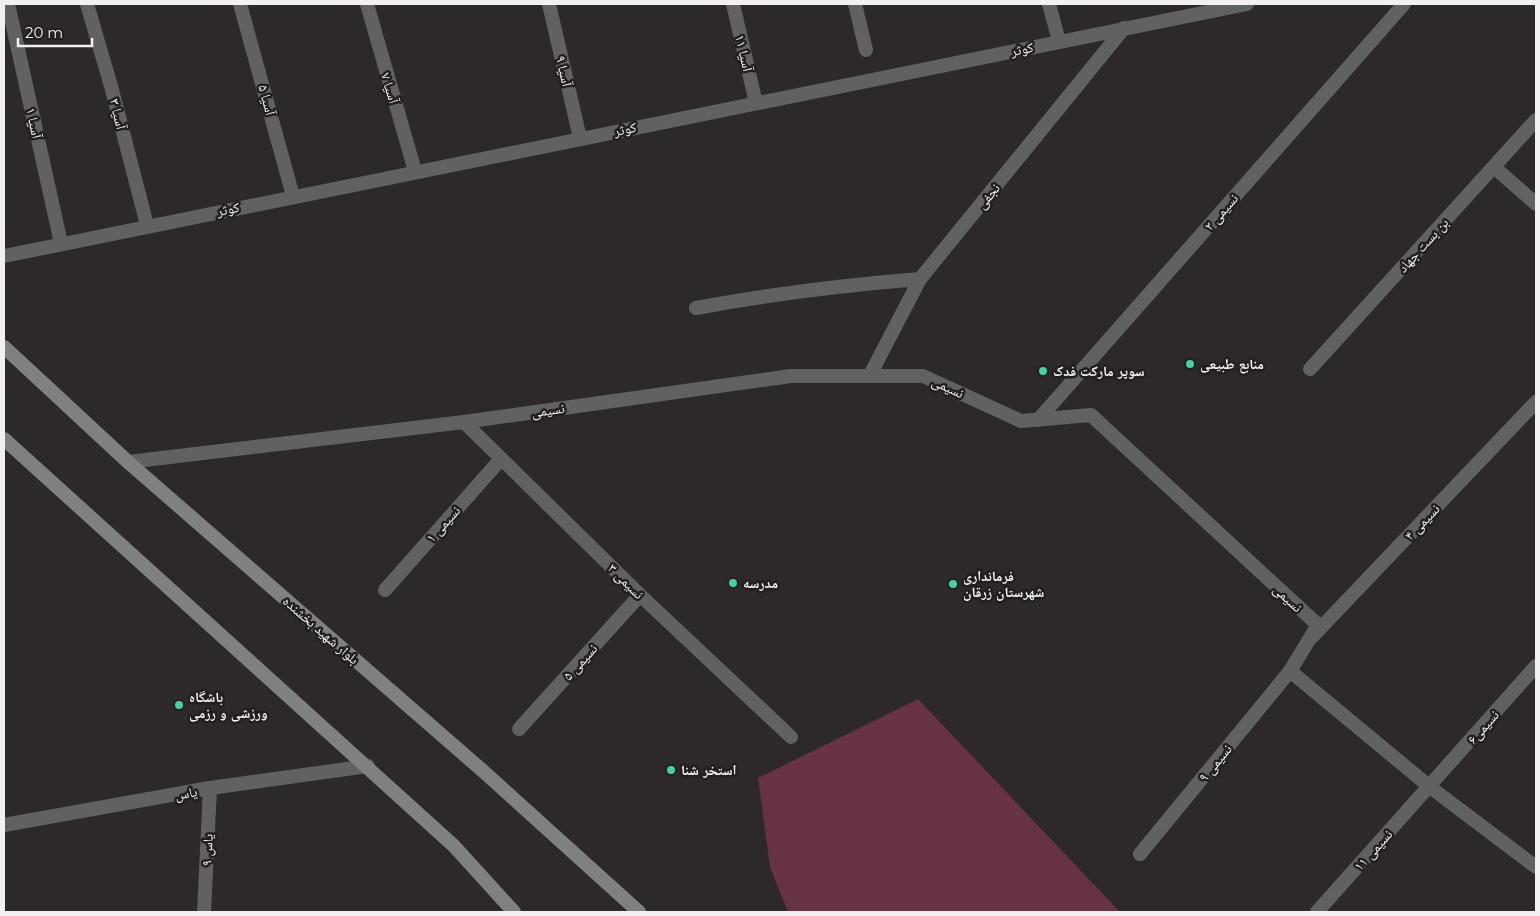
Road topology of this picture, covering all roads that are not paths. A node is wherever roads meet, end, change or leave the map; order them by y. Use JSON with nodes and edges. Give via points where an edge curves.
{"nodes":[{"id":1,"x":8,"y":4,"type":"edge"},
{"id":2,"x":87,"y":4,"type":"edge"},
{"id":3,"x":240,"y":4,"type":"edge"},
{"id":4,"x":366,"y":4,"type":"edge"},
{"id":5,"x":548,"y":4,"type":"edge"},
{"id":6,"x":733,"y":4,"type":"edge"},
{"id":7,"x":855,"y":4,"type":"edge"},
{"id":8,"x":1049,"y":4,"type":"edge"},
{"id":9,"x":1246,"y":4,"type":"edge"},
{"id":10,"x":1404,"y":4,"type":"edge"},
{"id":11,"x":1124,"y":28,"type":"junction"},
{"id":12,"x":1059,"y":42,"type":"junction"},
{"id":13,"x":866,"y":50,"type":"dead end"},
{"id":14,"x":756,"y":103,"type":"junction"},
{"id":15,"x":1536,"y":120,"type":"edge"},
{"id":16,"x":580,"y":138,"type":"junction"},
{"id":17,"x":1494,"y":167,"type":"junction"},
{"id":18,"x":415,"y":171,"type":"junction"},
{"id":19,"x":293,"y":196,"type":"junction"},
{"id":20,"x":1536,"y":204,"type":"edge"},
{"id":21,"x":147,"y":225,"type":"junction"},
{"id":22,"x":60,"y":243,"type":"junction"},
{"id":23,"x":4,"y":256,"type":"edge"},
{"id":24,"x":920,"y":280,"type":"junction"},
{"id":25,"x":696,"y":308,"type":"dead end"},
{"id":26,"x":4,"y":346,"type":"edge"},
{"id":27,"x":1310,"y":369,"type":"dead end"},
{"id":28,"x":870,"y":375,"type":"junction"},
{"id":29,"x":1536,"y":402,"type":"edge"},
{"id":30,"x":1038,"y":420,"type":"junction"},
{"id":31,"x":464,"y":422,"type":"junction"},
{"id":32,"x":4,"y":439,"type":"edge"},
{"id":33,"x":501,"y":459,"type":"junction"},
{"id":34,"x":128,"y":462,"type":"junction"},
{"id":35,"x":385,"y":590,"type":"dead end"},
{"id":36,"x":640,"y":596,"type":"junction"},
{"id":37,"x":1308,"y":642,"type":"junction"},
{"id":38,"x":1536,"y":666,"type":"edge"},
{"id":39,"x":1290,"y":671,"type":"junction"},
{"id":40,"x":519,"y":729,"type":"dead end"},
{"id":41,"x":791,"y":737,"type":"dead end"},
{"id":42,"x":368,"y":766,"type":"junction"},
{"id":43,"x":1430,"y":787,"type":"junction"},
{"id":44,"x":210,"y":788,"type":"junction"},
{"id":45,"x":4,"y":825,"type":"edge"},
{"id":46,"x":1140,"y":854,"type":"dead end"},
{"id":47,"x":1536,"y":867,"type":"edge"},
{"id":48,"x":204,"y":912,"type":"edge"},
{"id":49,"x":514,"y":912,"type":"edge"},
{"id":50,"x":639,"y":912,"type":"edge"},
{"id":51,"x":1316,"y":912,"type":"edge"}],
"edges":[{"from":1,"to":22,"type":"street","name":"آسیا ۱"},
{"from":2,"to":21,"type":"street","name":"آسیا ۳"},
{"from":3,"to":19,"type":"street","name":"آسیا ۵"},
{"from":4,"to":18,"type":"street","name":"آسیا ۷"},
{"from":5,"to":16,"type":"street","name":"آسیا ۹"},
{"from":6,"to":14,"type":"street","name":"آسیا ۱۱"},
{"from":7,"to":13,"type":"street"},
{"from":8,"to":12,"type":"street"},
{"from":9,"to":11,"type":"street","name":"کوثر"},
{"from":10,"to":30,"type":"street","name":"نسیمی ۲"},
{"from":11,"to":12,"type":"street","name":"کوثر"},
{"from":11,"to":24,"type":"street","name":"نجفی"},
{"from":12,"to":14,"type":"street","name":"کوثر"},
{"from":14,"to":16,"type":"street","name":"کوثر"},
{"from":15,"to":17,"type":"street","name":"بن بست جهاد"},
{"from":16,"to":18,"type":"street","name":"کوثر"},
{"from":17,"to":20,"type":"street"},
{"from":17,"to":27,"type":"street","name":"بن بست جهاد"},
{"from":18,"to":19,"type":"street","name":"کوثر"},
{"from":19,"to":21,"type":"street","name":"کوثر"},
{"from":21,"to":22,"type":"street","name":"کوثر"},
{"from":22,"to":23,"type":"street","name":"کوثر"},
{"from":24,"to":25,"type":"street","via":[[835,286]]},
{"from":24,"to":28,"type":"street","name":"نجفی"},
{"from":26,"to":34,"type":"main road","name":"بلوار شهید بخشنده"},
{"from":28,"to":30,"type":"street","name":"نسیمی","via":[[923,376],[1021,421]]},
{"from":28,"to":31,"type":"street","name":"نسیمی","via":[[791,376]]},
{"from":29,"to":37,"type":"street","name":"نسیمی ۴"},
{"from":30,"to":37,"type":"street","name":"نسیمی","via":[[1091,415],[1318,625]]},
{"from":31,"to":33,"type":"street","name":"نسیمی ۳"},
{"from":31,"to":34,"type":"street","name":"نسیمی"},
{"from":32,"to":42,"type":"main road"},
{"from":33,"to":35,"type":"street","name":"نسیمی ۱"},
{"from":33,"to":36,"type":"street","name":"نسیمی ۳"},
{"from":34,"to":50,"type":"main road","name":"بلوار شهید بخشنده","via":[[483,771]]},
{"from":36,"to":40,"type":"street","name":"نسیمی ۵"},
{"from":36,"to":41,"type":"street","name":"نسیمی ۳"},
{"from":37,"to":39,"type":"street","name":"نسیمی"},
{"from":38,"to":43,"type":"street","name":"نسیمی۶"},
{"from":39,"to":43,"type":"street"},
{"from":39,"to":46,"type":"street","name":"نسیمی ۹"},
{"from":42,"to":44,"type":"street","name":"یاس"},
{"from":42,"to":49,"type":"main road","via":[[454,846]]},
{"from":43,"to":47,"type":"street"},
{"from":43,"to":51,"type":"street","name":"نسیمی ۱۱"},
{"from":44,"to":45,"type":"street","name":"یاس"},
{"from":44,"to":48,"type":"street","name":"یاس ۹"}]}
